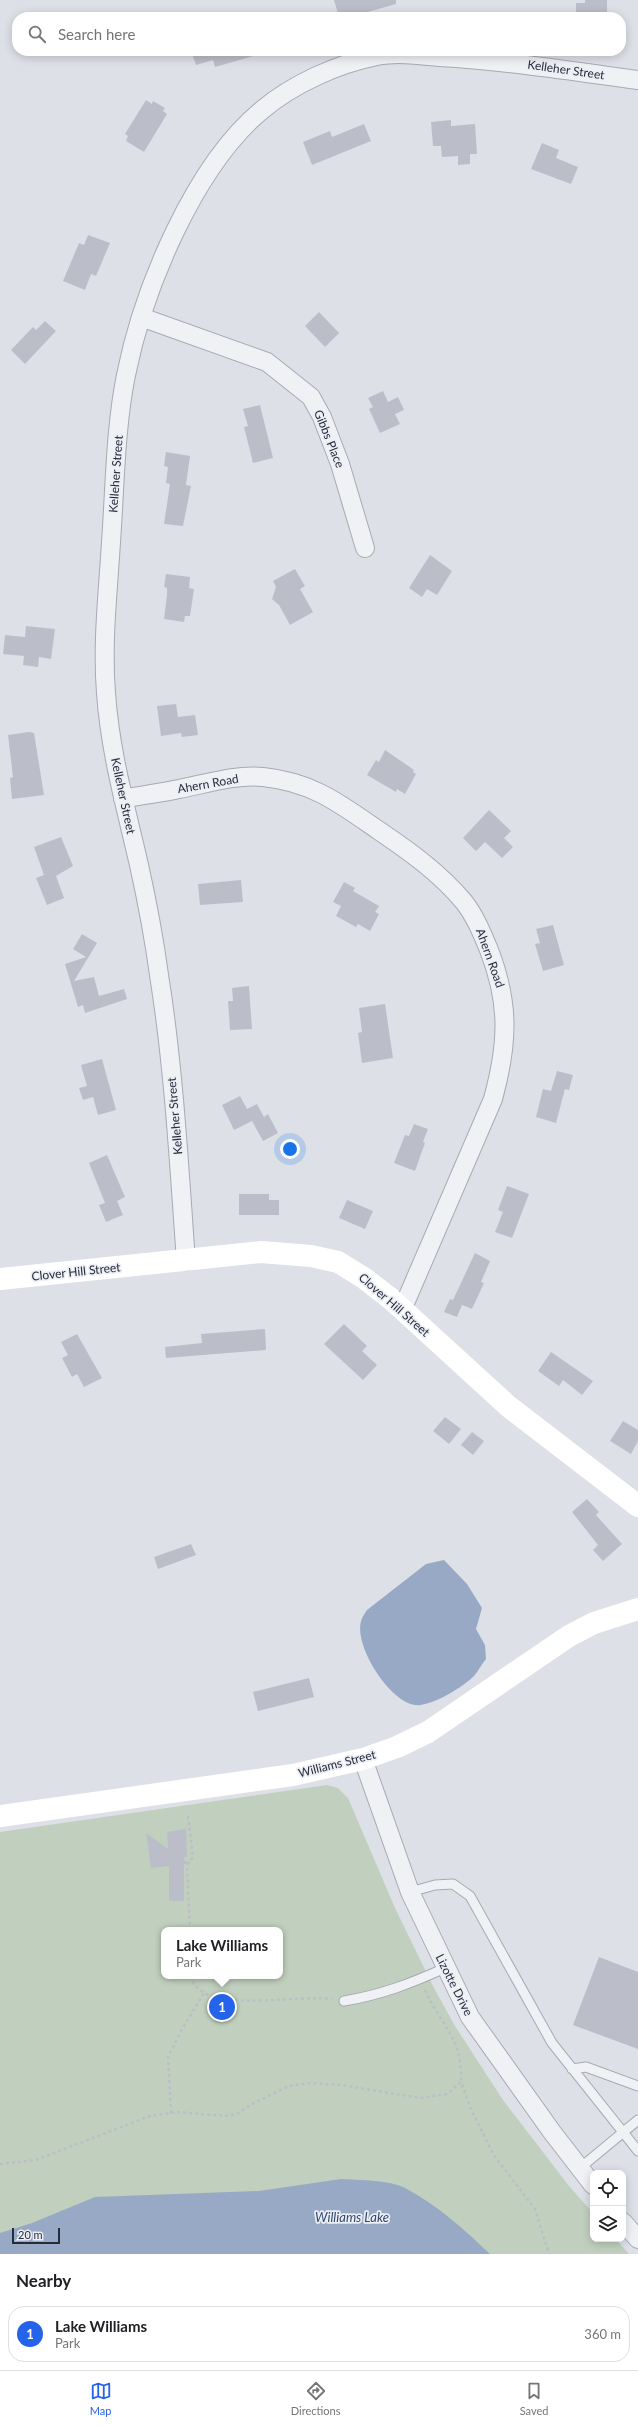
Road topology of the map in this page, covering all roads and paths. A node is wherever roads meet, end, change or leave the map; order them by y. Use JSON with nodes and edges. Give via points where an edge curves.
{"nodes":[{"id":1,"x":376,"y":56,"type":"edge"},
{"id":2,"x":406,"y":56,"type":"edge"},
{"id":3,"x":638,"y":80,"type":"edge"},
{"id":4,"x":141,"y":317,"type":"junction"},
{"id":5,"x":366,"y":548,"type":"dead end"},
{"id":6,"x":123,"y":799,"type":"junction"},
{"id":7,"x":186,"y":1260,"type":"junction"},
{"id":8,"x":0,"y":1279,"type":"edge"},
{"id":9,"x":402,"y":1310,"type":"junction"},
{"id":10,"x":638,"y":1506,"type":"edge"},
{"id":11,"x":638,"y":1610,"type":"edge"},
{"id":12,"x":363,"y":1759,"type":"junction"},
{"id":13,"x":0,"y":1816,"type":"edge"},
{"id":14,"x":188,"y":1816,"type":"dead end"},
{"id":15,"x":410,"y":1892,"type":"junction"},
{"id":16,"x":190,"y":1927,"type":"edge"},
{"id":17,"x":445,"y":1968,"type":"junction"},
{"id":18,"x":192,"y":1979,"type":"edge"},
{"id":19,"x":420,"y":1979,"type":"junction"},
{"id":20,"x":204,"y":1993,"type":"junction"},
{"id":21,"x":344,"y":2000,"type":"joint"},
{"id":22,"x":572,"y":2069,"type":"junction"},
{"id":23,"x":462,"y":2082,"type":"junction"},
{"id":24,"x":638,"y":2086,"type":"edge"},
{"id":25,"x":171,"y":2113,"type":"junction"},
{"id":26,"x":638,"y":2120,"type":"edge"},
{"id":27,"x":622,"y":2132,"type":"junction"},
{"id":28,"x":638,"y":2152,"type":"edge"},
{"id":29,"x":0,"y":2164,"type":"edge"},
{"id":30,"x":580,"y":2168,"type":"junction"},
{"id":31,"x":590,"y":2181,"type":"edge"},
{"id":32,"x":626,"y":2225,"type":"edge"},
{"id":33,"x":638,"y":2239,"type":"edge"},
{"id":34,"x":549,"y":2254,"type":"edge"}],
"edges":[{"from":1,"to":4,"type":"street","name":"Kelleher Street","via":[[345,65],[301,84],[262,110],[224,148],[168,248]]},
{"from":2,"to":3,"type":"street","name":"Kelleher Street","via":[[482,59]]},
{"from":4,"to":5,"type":"street","name":"Gibbs Place","via":[[266,362],[311,397],[322,417],[340,464]]},
{"from":4,"to":6,"type":"street","name":"Kelleher Street","via":[[126,376],[118,440],[105,640],[106,694],[115,766]]},
{"from":6,"to":7,"type":"street","name":"Kelleher Street","via":[[160,975],[175,1115]]},
{"from":6,"to":9,"type":"street","name":"Ahern Road","via":[[232,778],[262,777],[292,782],[320,791],[438,874],[464,902],[480,928],[503,992],[506,1023],[502,1063],[492,1099]]},
{"from":7,"to":8,"type":"street","name":"Clover Hill Street"},
{"from":7,"to":9,"type":"street","name":"Clover Hill Street","via":[[261,1252],[325,1258],[351,1269]]},
{"from":9,"to":10,"type":"street","name":"Clover Hill Street","via":[[500,1399]]},
{"from":11,"to":12,"type":"street","name":"Williams Street","via":[[594,1623],[569,1636],[428,1732]]},
{"from":12,"to":13,"type":"street","name":"Williams Street","via":[[293,1775]]},
{"from":12,"to":15,"type":"street","name":"Lizotte Drive"},
{"from":14,"to":16,"type":"path","via":[[193,1857],[187,1865]]},
{"from":15,"to":17,"type":"street","name":"Lizotte Drive"},
{"from":15,"to":22,"type":"lane","via":[[435,1885],[453,1884],[470,1896],[552,2043]]},
{"from":17,"to":19,"type":"lane"},
{"from":17,"to":30,"type":"street","name":"Lizotte Drive","via":[[470,2017]]},
{"from":18,"to":20,"type":"path","via":[[195,1986]]},
{"from":19,"to":21,"type":"lane","via":[[367,1997]]},
{"from":19,"to":23,"type":"path","via":[[456,2041],[462,2065]]},
{"from":20,"to":21,"type":"path","via":[[235,2000]]},
{"from":20,"to":25,"type":"path","via":[[168,2057]]},
{"from":22,"to":24,"type":"lane","via":[[586,2066]]},
{"from":22,"to":27,"type":"lane"},
{"from":23,"to":25,"type":"path","via":[[447,2094],[420,2098],[342,2085],[311,2083],[289,2086],[239,2113],[228,2116]]},
{"from":23,"to":34,"type":"path","via":[[471,2109],[493,2154],[535,2209]]},
{"from":25,"to":29,"type":"path","via":[[150,2116],[36,2160]]},
{"from":26,"to":27,"type":"lane"},
{"from":27,"to":28,"type":"lane"},
{"from":27,"to":30,"type":"lane"},
{"from":30,"to":31,"type":"street","name":"Lizotte Drive"},
{"from":32,"to":33,"type":"street"}]}
